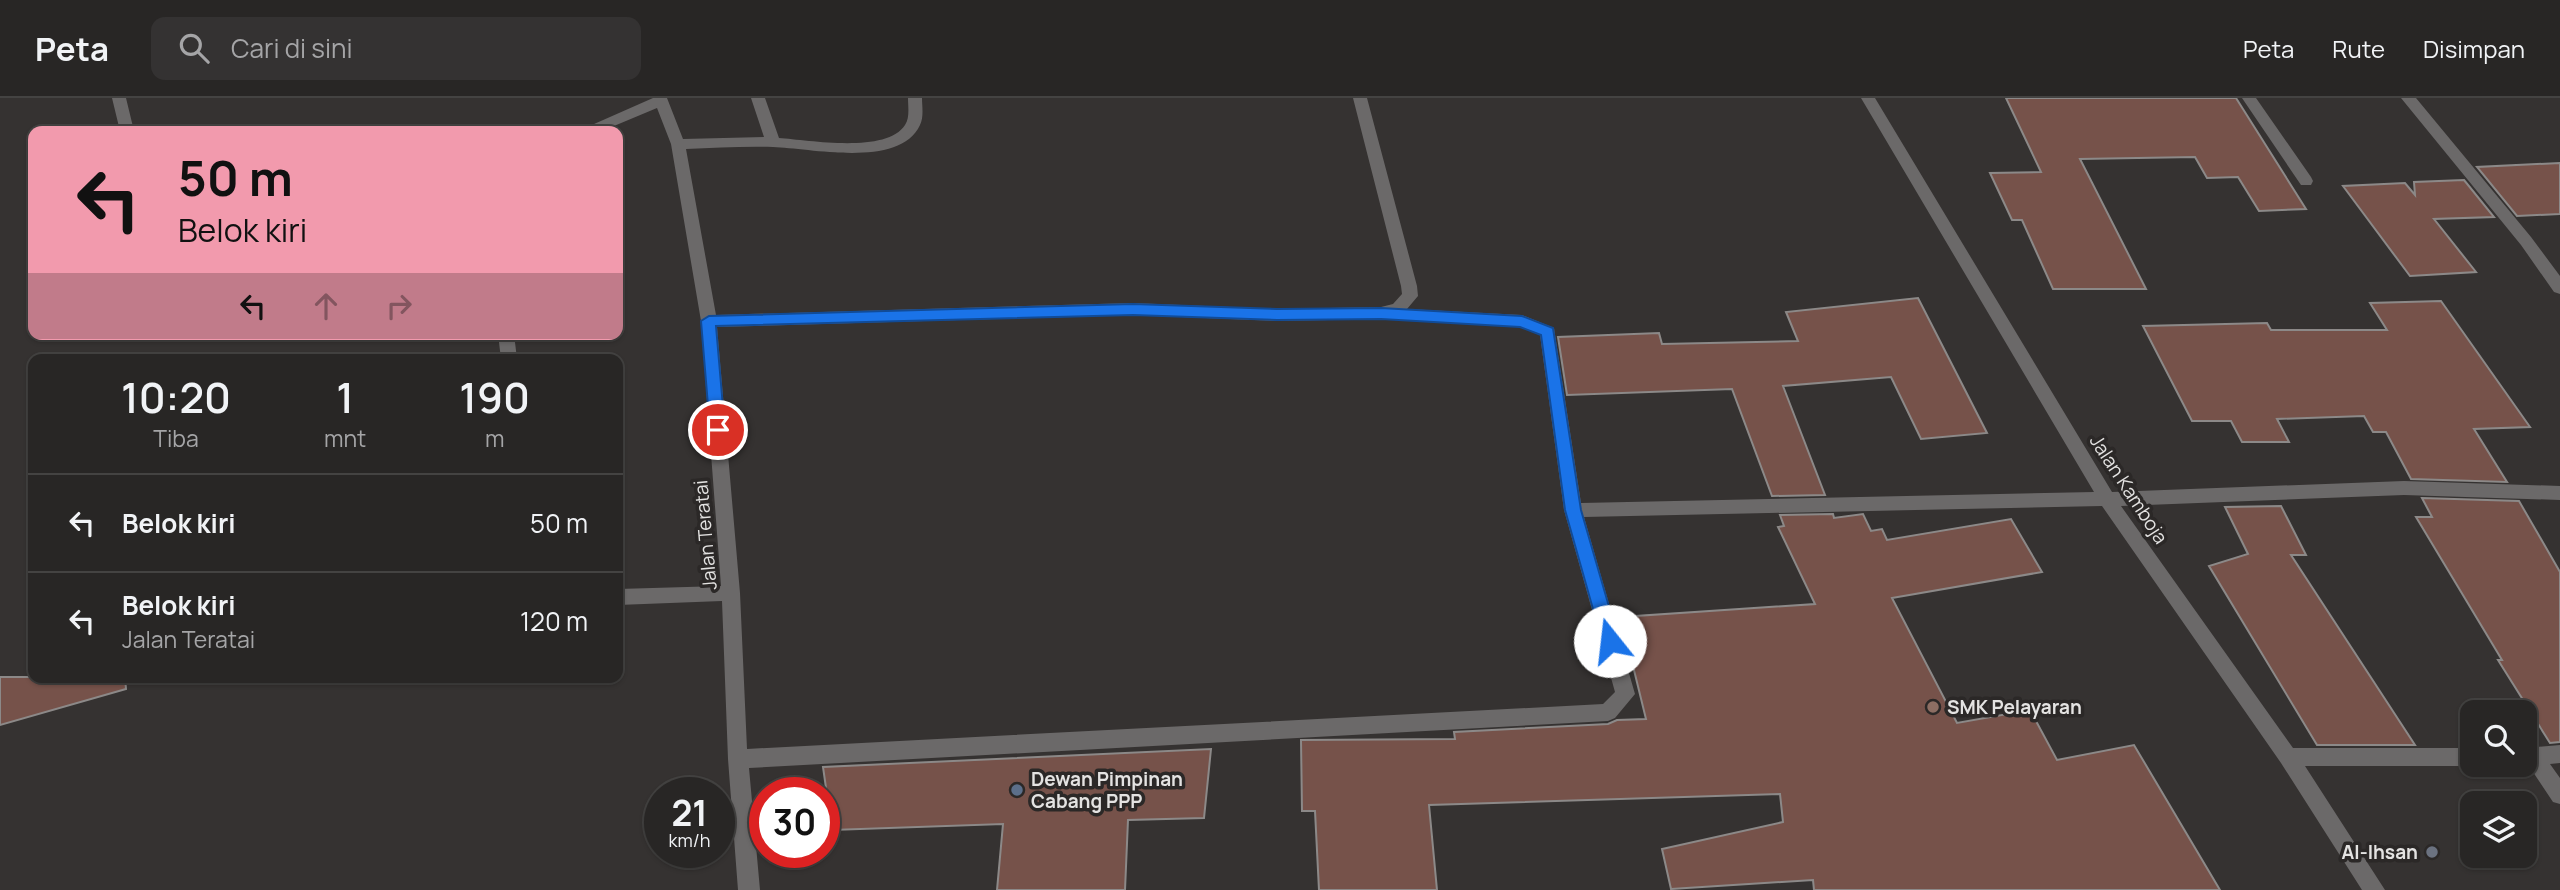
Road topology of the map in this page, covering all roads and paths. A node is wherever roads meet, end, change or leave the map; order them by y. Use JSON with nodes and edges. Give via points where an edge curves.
{"nodes":[{"id":1,"x":119,"y":98,"type":"edge"},
{"id":2,"x":758,"y":98,"type":"edge"},
{"id":3,"x":915,"y":98,"type":"edge"},
{"id":4,"x":1360,"y":98,"type":"edge"},
{"id":5,"x":1868,"y":98,"type":"edge"},
{"id":6,"x":2249,"y":98,"type":"edge"},
{"id":7,"x":2407,"y":98,"type":"edge"},
{"id":8,"x":661,"y":100,"type":"edge"},
{"id":9,"x":126,"y":126,"type":"edge"},
{"id":10,"x":601,"y":126,"type":"edge"},
{"id":11,"x":773,"y":142,"type":"junction"},
{"id":12,"x":678,"y":144,"type":"junction"},
{"id":13,"x":2306,"y":181,"type":"dead end"},
{"id":14,"x":2560,"y":288,"type":"edge"},
{"id":15,"x":1381,"y":313,"type":"junction"},
{"id":16,"x":709,"y":321,"type":"junction"},
{"id":17,"x":2560,"y":493,"type":"edge"},
{"id":18,"x":2107,"y":499,"type":"junction"},
{"id":19,"x":1573,"y":510,"type":"junction"},
{"id":20,"x":731,"y":593,"type":"junction"},
{"id":21,"x":623,"y":597,"type":"edge"},
{"id":22,"x":2560,"y":754,"type":"edge"},
{"id":23,"x":2537,"y":756,"type":"edge"},
{"id":24,"x":2288,"y":757,"type":"junction"},
{"id":25,"x":2460,"y":757,"type":"edge"},
{"id":26,"x":738,"y":759,"type":"junction"},
{"id":27,"x":2537,"y":766,"type":"edge"},
{"id":28,"x":2560,"y":795,"type":"edge"},
{"id":29,"x":749,"y":890,"type":"edge"},
{"id":30,"x":2374,"y":890,"type":"edge"}],
"edges":[{"from":1,"to":9,"type":"street"},
{"from":2,"to":11,"type":"street"},
{"from":3,"to":11,"type":"street","via":[[914,125],[889,144],[869,148]]},
{"from":4,"to":15,"type":"street","via":[[1410,296],[1398,309]]},
{"from":5,"to":18,"type":"street","name":"Jalan Kamboja"},
{"from":6,"to":13,"type":"street"},
{"from":7,"to":14,"type":"street"},
{"from":8,"to":10,"type":"street"},
{"from":8,"to":12,"type":"street","name":"Jalan Teratai"},
{"from":11,"to":12,"type":"street"},
{"from":12,"to":16,"type":"street","name":"Jalan Teratai"},
{"from":15,"to":16,"type":"street","via":[[1277,315],[1133,309]]},
{"from":15,"to":19,"type":"street","via":[[1522,321],[1548,332]]},
{"from":16,"to":20,"type":"street","name":"Jalan Teratai"},
{"from":17,"to":18,"type":"street","via":[[2404,488]]},
{"from":18,"to":19,"type":"street"},
{"from":18,"to":24,"type":"street","name":"Jalan Kamboja"},
{"from":19,"to":26,"type":"street","via":[[1625,694],[1608,712]]},
{"from":20,"to":21,"type":"street"},
{"from":20,"to":26,"type":"street","name":"Jalan Teratai"},
{"from":22,"to":23,"type":"street"},
{"from":24,"to":25,"type":"street"},
{"from":24,"to":30,"type":"street","name":"Jalan Kamboja"},
{"from":26,"to":29,"type":"street","name":"Jalan Teratai"},
{"from":27,"to":28,"type":"street"}]}
